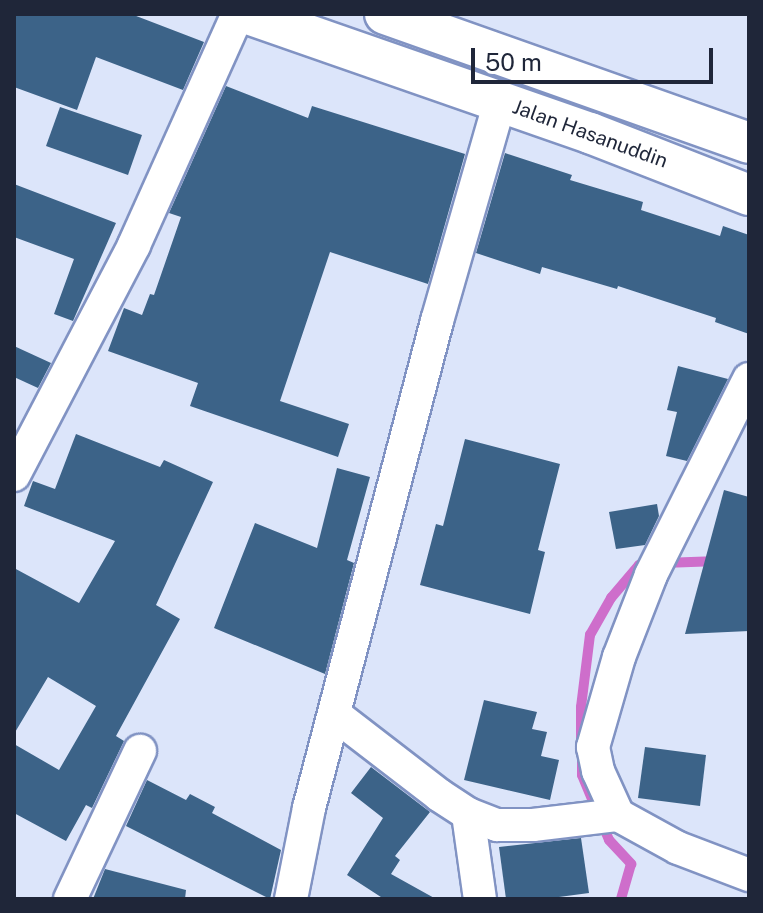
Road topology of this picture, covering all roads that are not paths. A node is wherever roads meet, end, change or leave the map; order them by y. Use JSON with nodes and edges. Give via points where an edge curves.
{"nodes":[{"id":1,"x":238,"y":14,"type":"edge"},
{"id":2,"x":248,"y":14,"type":"edge"},
{"id":3,"x":385,"y":14,"type":"edge"},
{"id":4,"x":500,"y":101,"type":"junction"},
{"id":5,"x":749,"y":143,"type":"edge"},
{"id":6,"x":749,"y":195,"type":"edge"},
{"id":7,"x":749,"y":379,"type":"edge"},
{"id":8,"x":14,"y":475,"type":"edge"},
{"id":9,"x":334,"y":714,"type":"junction"},
{"id":10,"x":140,"y":751,"type":"dead end"},
{"id":11,"x":468,"y":814,"type":"junction"},
{"id":12,"x":617,"y":815,"type":"junction"},
{"id":13,"x":749,"y":875,"type":"edge"},
{"id":14,"x":70,"y":899,"type":"edge"},
{"id":15,"x":291,"y":899,"type":"edge"},
{"id":16,"x":480,"y":899,"type":"edge"}],
"edges":[{"from":1,"to":8,"type":"street","via":[[134,245]]},
{"from":2,"to":4,"type":"street","name":"Jalan Hasanuddin"},
{"from":3,"to":5,"type":"street"},
{"from":4,"to":6,"type":"street","name":"Jalan Hasanuddin"},
{"from":4,"to":9,"type":"street"},
{"from":7,"to":12,"type":"street","via":[[651,575],[619,657],[593,747]]},
{"from":9,"to":11,"type":"street"},
{"from":9,"to":15,"type":"street"},
{"from":10,"to":14,"type":"street"},
{"from":11,"to":12,"type":"street","via":[[497,825]]},
{"from":11,"to":16,"type":"street"},
{"from":12,"to":13,"type":"street","via":[[678,848]]}]}
